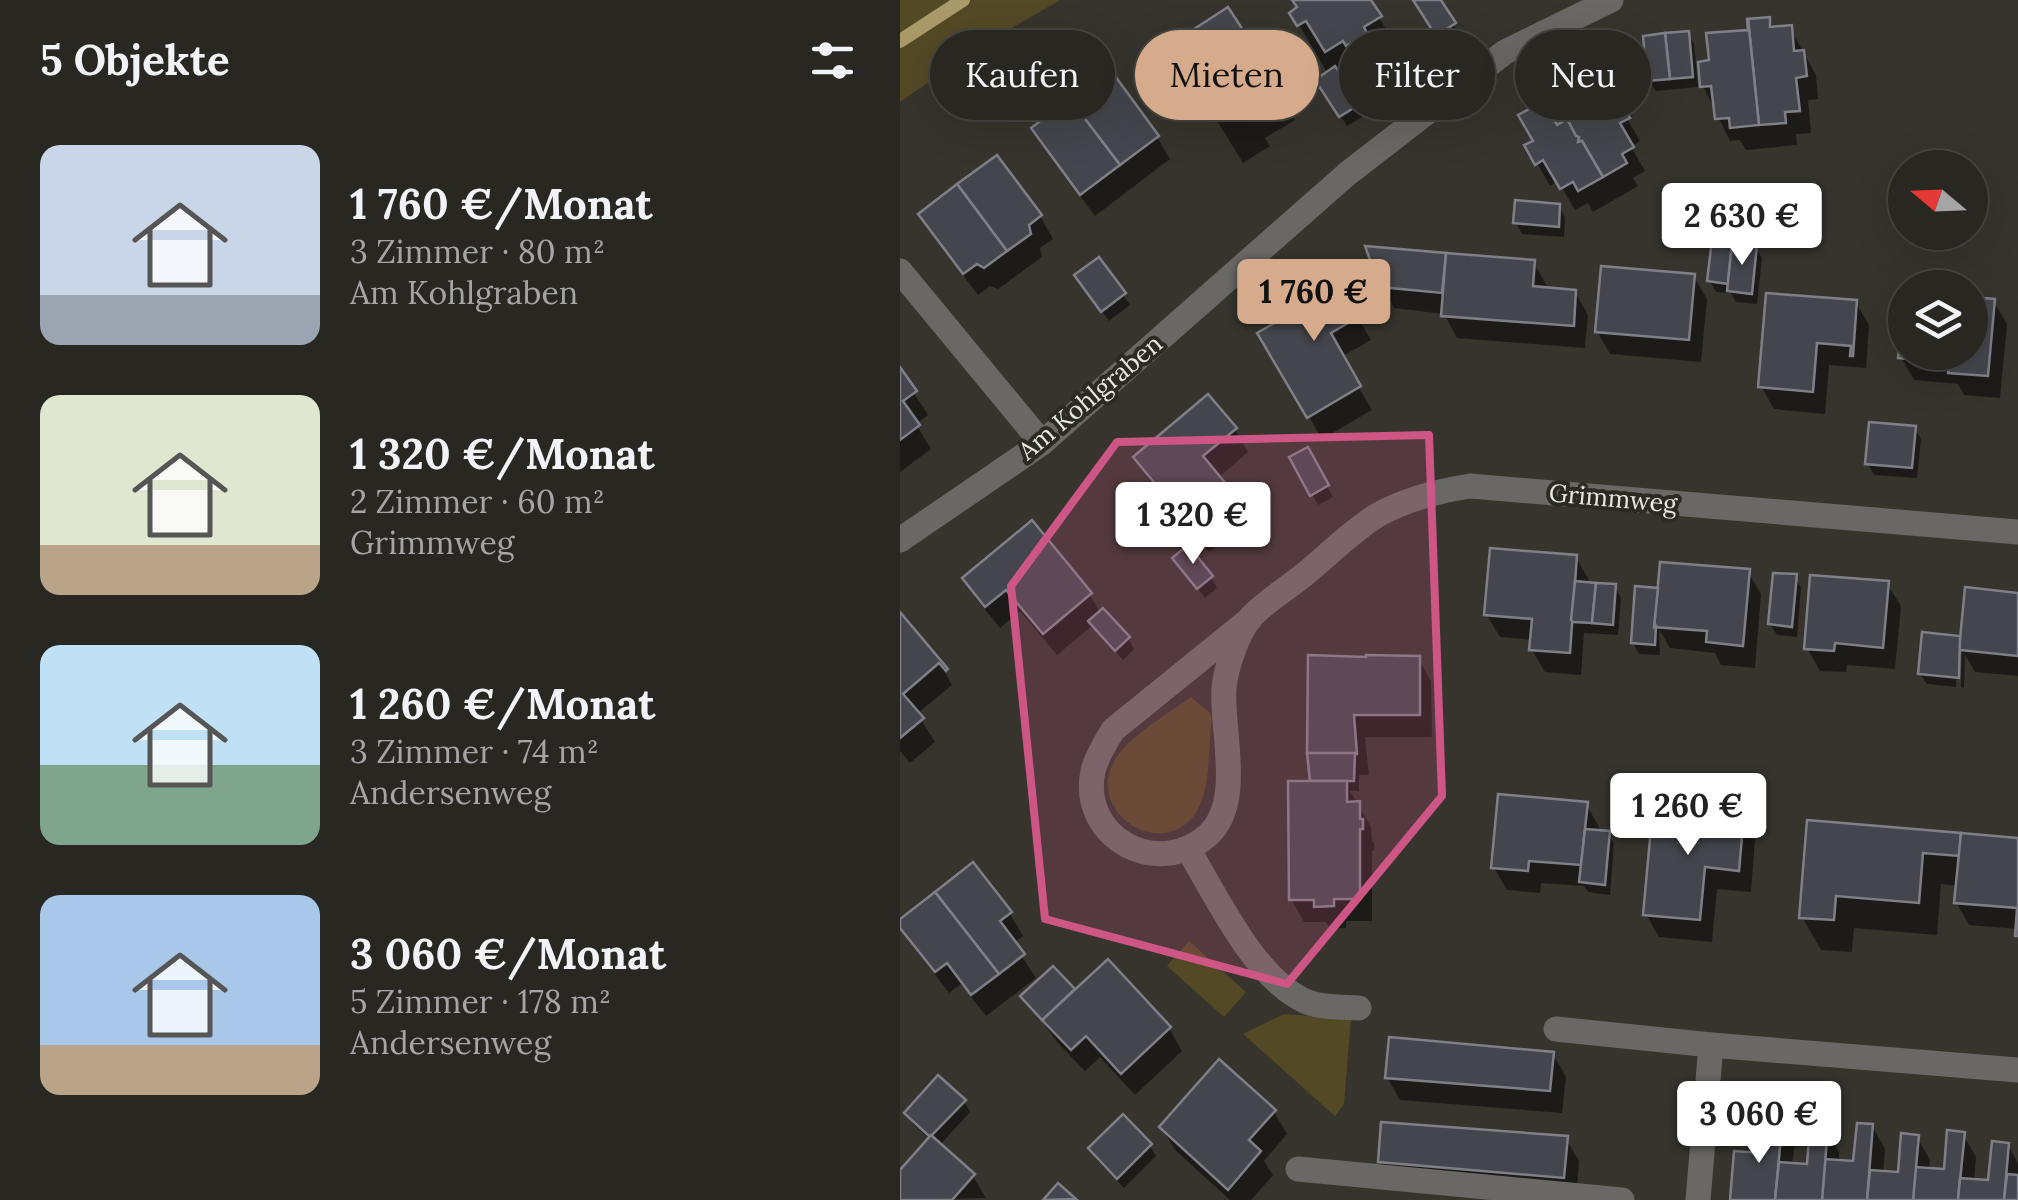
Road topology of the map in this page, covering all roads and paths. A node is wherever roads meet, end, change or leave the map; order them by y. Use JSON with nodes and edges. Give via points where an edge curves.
{"nodes":[{"id":1,"x":1611,"y":0,"type":"edge"},
{"id":2,"x":900,"y":270,"type":"edge"},
{"id":3,"x":1042,"y":443,"type":"junction"},
{"id":4,"x":2018,"y":532,"type":"edge"},
{"id":5,"x":900,"y":540,"type":"edge"},
{"id":6,"x":1250,"y":619,"type":"junction"},
{"id":7,"x":1188,"y":849,"type":"junction"},
{"id":8,"x":1359,"y":1008,"type":"dead end"},
{"id":9,"x":1556,"y":1029,"type":"dead end"},
{"id":10,"x":1711,"y":1045,"type":"junction"},
{"id":11,"x":2018,"y":1070,"type":"edge"},
{"id":12,"x":1298,"y":1169,"type":"dead end"},
{"id":13,"x":1622,"y":1200,"type":"edge"},
{"id":14,"x":1698,"y":1200,"type":"edge"}],
"edges":[{"from":1,"to":3,"type":"street","name":"Am Kohlgraben","via":[[1505,52],[1347,174]]},
{"from":2,"to":3,"type":"street"},
{"from":3,"to":5,"type":"street","name":"Am Kohlgraben"},
{"from":4,"to":6,"type":"street","name":"Grimmweg","via":[[1450,488],[1375,516]]},
{"from":6,"to":7,"type":"street","name":"Grimmweg","via":[[1224,687],[1224,808],[1211,833]]},
{"from":6,"to":7,"type":"street","name":"Grimmweg","via":[[1113,730],[1092,772],[1093,805],[1123,844],[1146,854]]},
{"from":7,"to":8,"type":"street","via":[[1257,962],[1280,987],[1309,1003]]},
{"from":9,"to":10,"type":"street"},
{"from":10,"to":11,"type":"street"},
{"from":10,"to":14,"type":"street"},
{"from":12,"to":13,"type":"street"}]}
